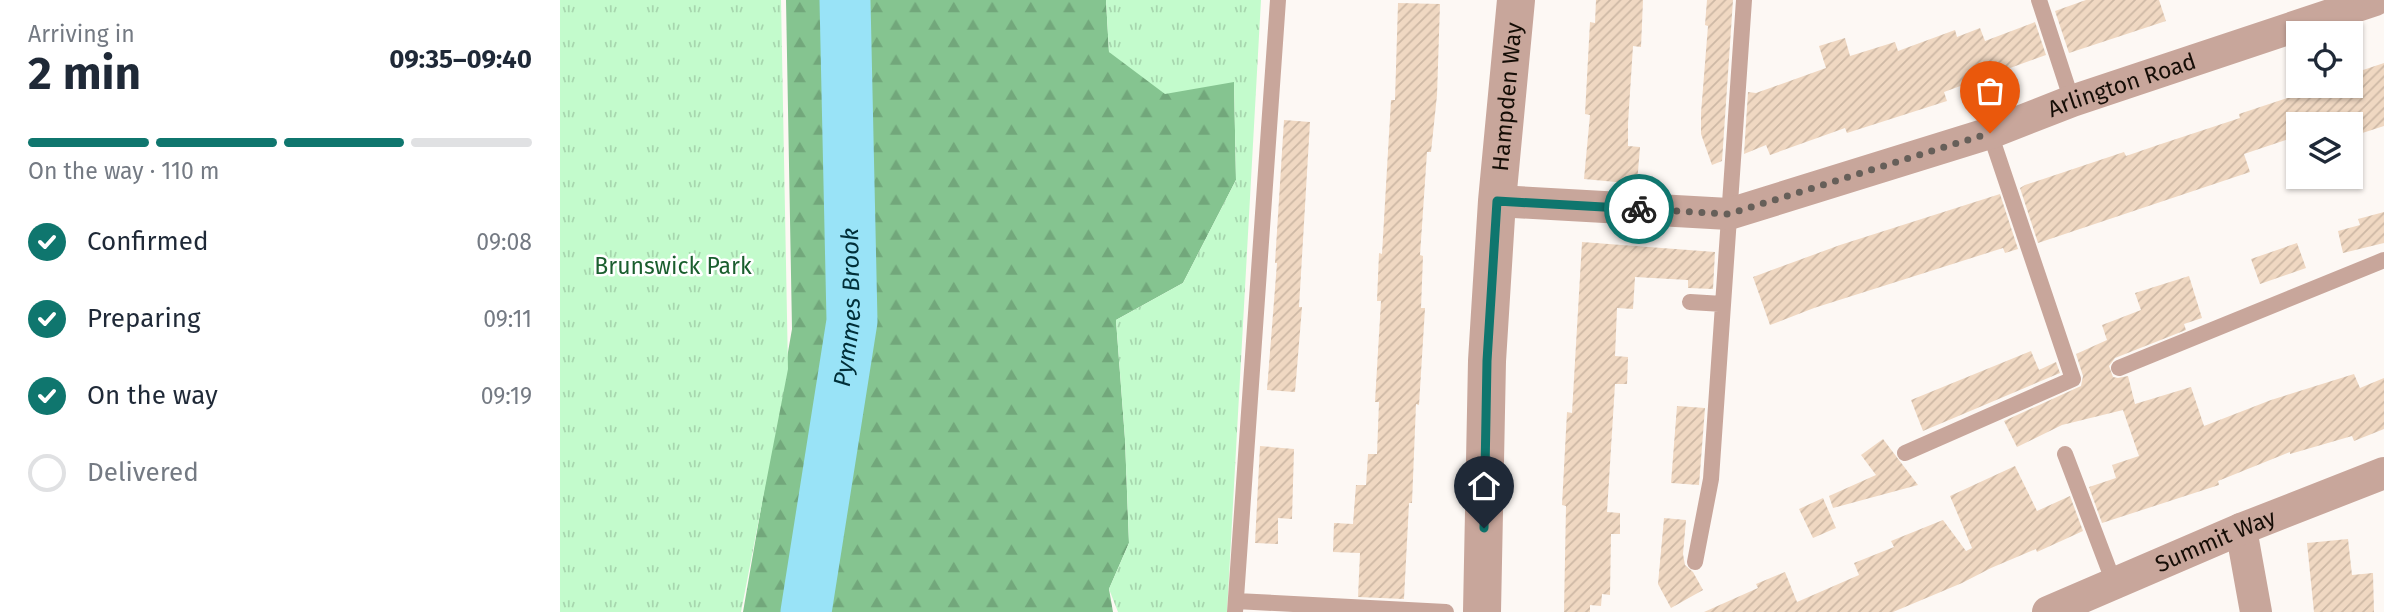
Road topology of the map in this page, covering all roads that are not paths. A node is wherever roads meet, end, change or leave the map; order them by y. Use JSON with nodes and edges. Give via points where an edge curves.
{"nodes":[{"id":1,"x":1278,"y":0,"type":"edge"},
{"id":2,"x":1516,"y":0,"type":"edge"},
{"id":3,"x":1744,"y":0,"type":"edge"},
{"id":4,"x":2039,"y":0,"type":"edge"},
{"id":5,"x":2375,"y":0,"type":"edge"},
{"id":6,"x":2072,"y":102,"type":"junction"},
{"id":7,"x":1990,"y":133,"type":"junction"},
{"id":8,"x":1497,"y":201,"type":"junction"},
{"id":9,"x":1729,"y":214,"type":"junction"},
{"id":10,"x":2384,"y":260,"type":"edge"},
{"id":11,"x":1690,"y":302,"type":"dead end"},
{"id":12,"x":1723,"y":304,"type":"junction"},
{"id":13,"x":2119,"y":368,"type":"dead end"},
{"id":14,"x":1905,"y":453,"type":"dead end"},
{"id":15,"x":2066,"y":454,"type":"dead end"},
{"id":16,"x":2384,"y":473,"type":"edge"},
{"id":17,"x":2241,"y":529,"type":"junction"},
{"id":18,"x":1695,"y":562,"type":"dead end"},
{"id":19,"x":2114,"y":583,"type":"junction"},
{"id":20,"x":1236,"y":606,"type":"edge"},
{"id":21,"x":1446,"y":612,"type":"edge"},
{"id":22,"x":1482,"y":612,"type":"edge"},
{"id":23,"x":2048,"y":612,"type":"edge"},
{"id":24,"x":2256,"y":612,"type":"edge"}],
"edges":[{"from":1,"to":20,"type":"lane"},
{"from":2,"to":8,"type":"street","name":"Hampden Way"},
{"from":3,"to":9,"type":"lane"},
{"from":4,"to":6,"type":"lane"},
{"from":5,"to":6,"type":"street","name":"Arlington Road"},
{"from":6,"to":7,"type":"street","name":"Arlington Road"},
{"from":7,"to":9,"type":"street","name":"Arlington Road"},
{"from":7,"to":14,"type":"lane","via":[[2073,379]]},
{"from":8,"to":9,"type":"street","name":"Arlington Road"},
{"from":8,"to":22,"type":"street","name":"Hampden Way","via":[[1487,361]]},
{"from":9,"to":12,"type":"lane"},
{"from":10,"to":13,"type":"lane"},
{"from":11,"to":12,"type":"lane"},
{"from":12,"to":18,"type":"lane","via":[[1712,479]]},
{"from":15,"to":19,"type":"lane"},
{"from":16,"to":17,"type":"street","name":"Summit Way"},
{"from":17,"to":19,"type":"street","name":"Summit Way"},
{"from":17,"to":24,"type":"street"},
{"from":19,"to":23,"type":"street","name":"Summit Way"},
{"from":20,"to":21,"type":"lane"}]}
